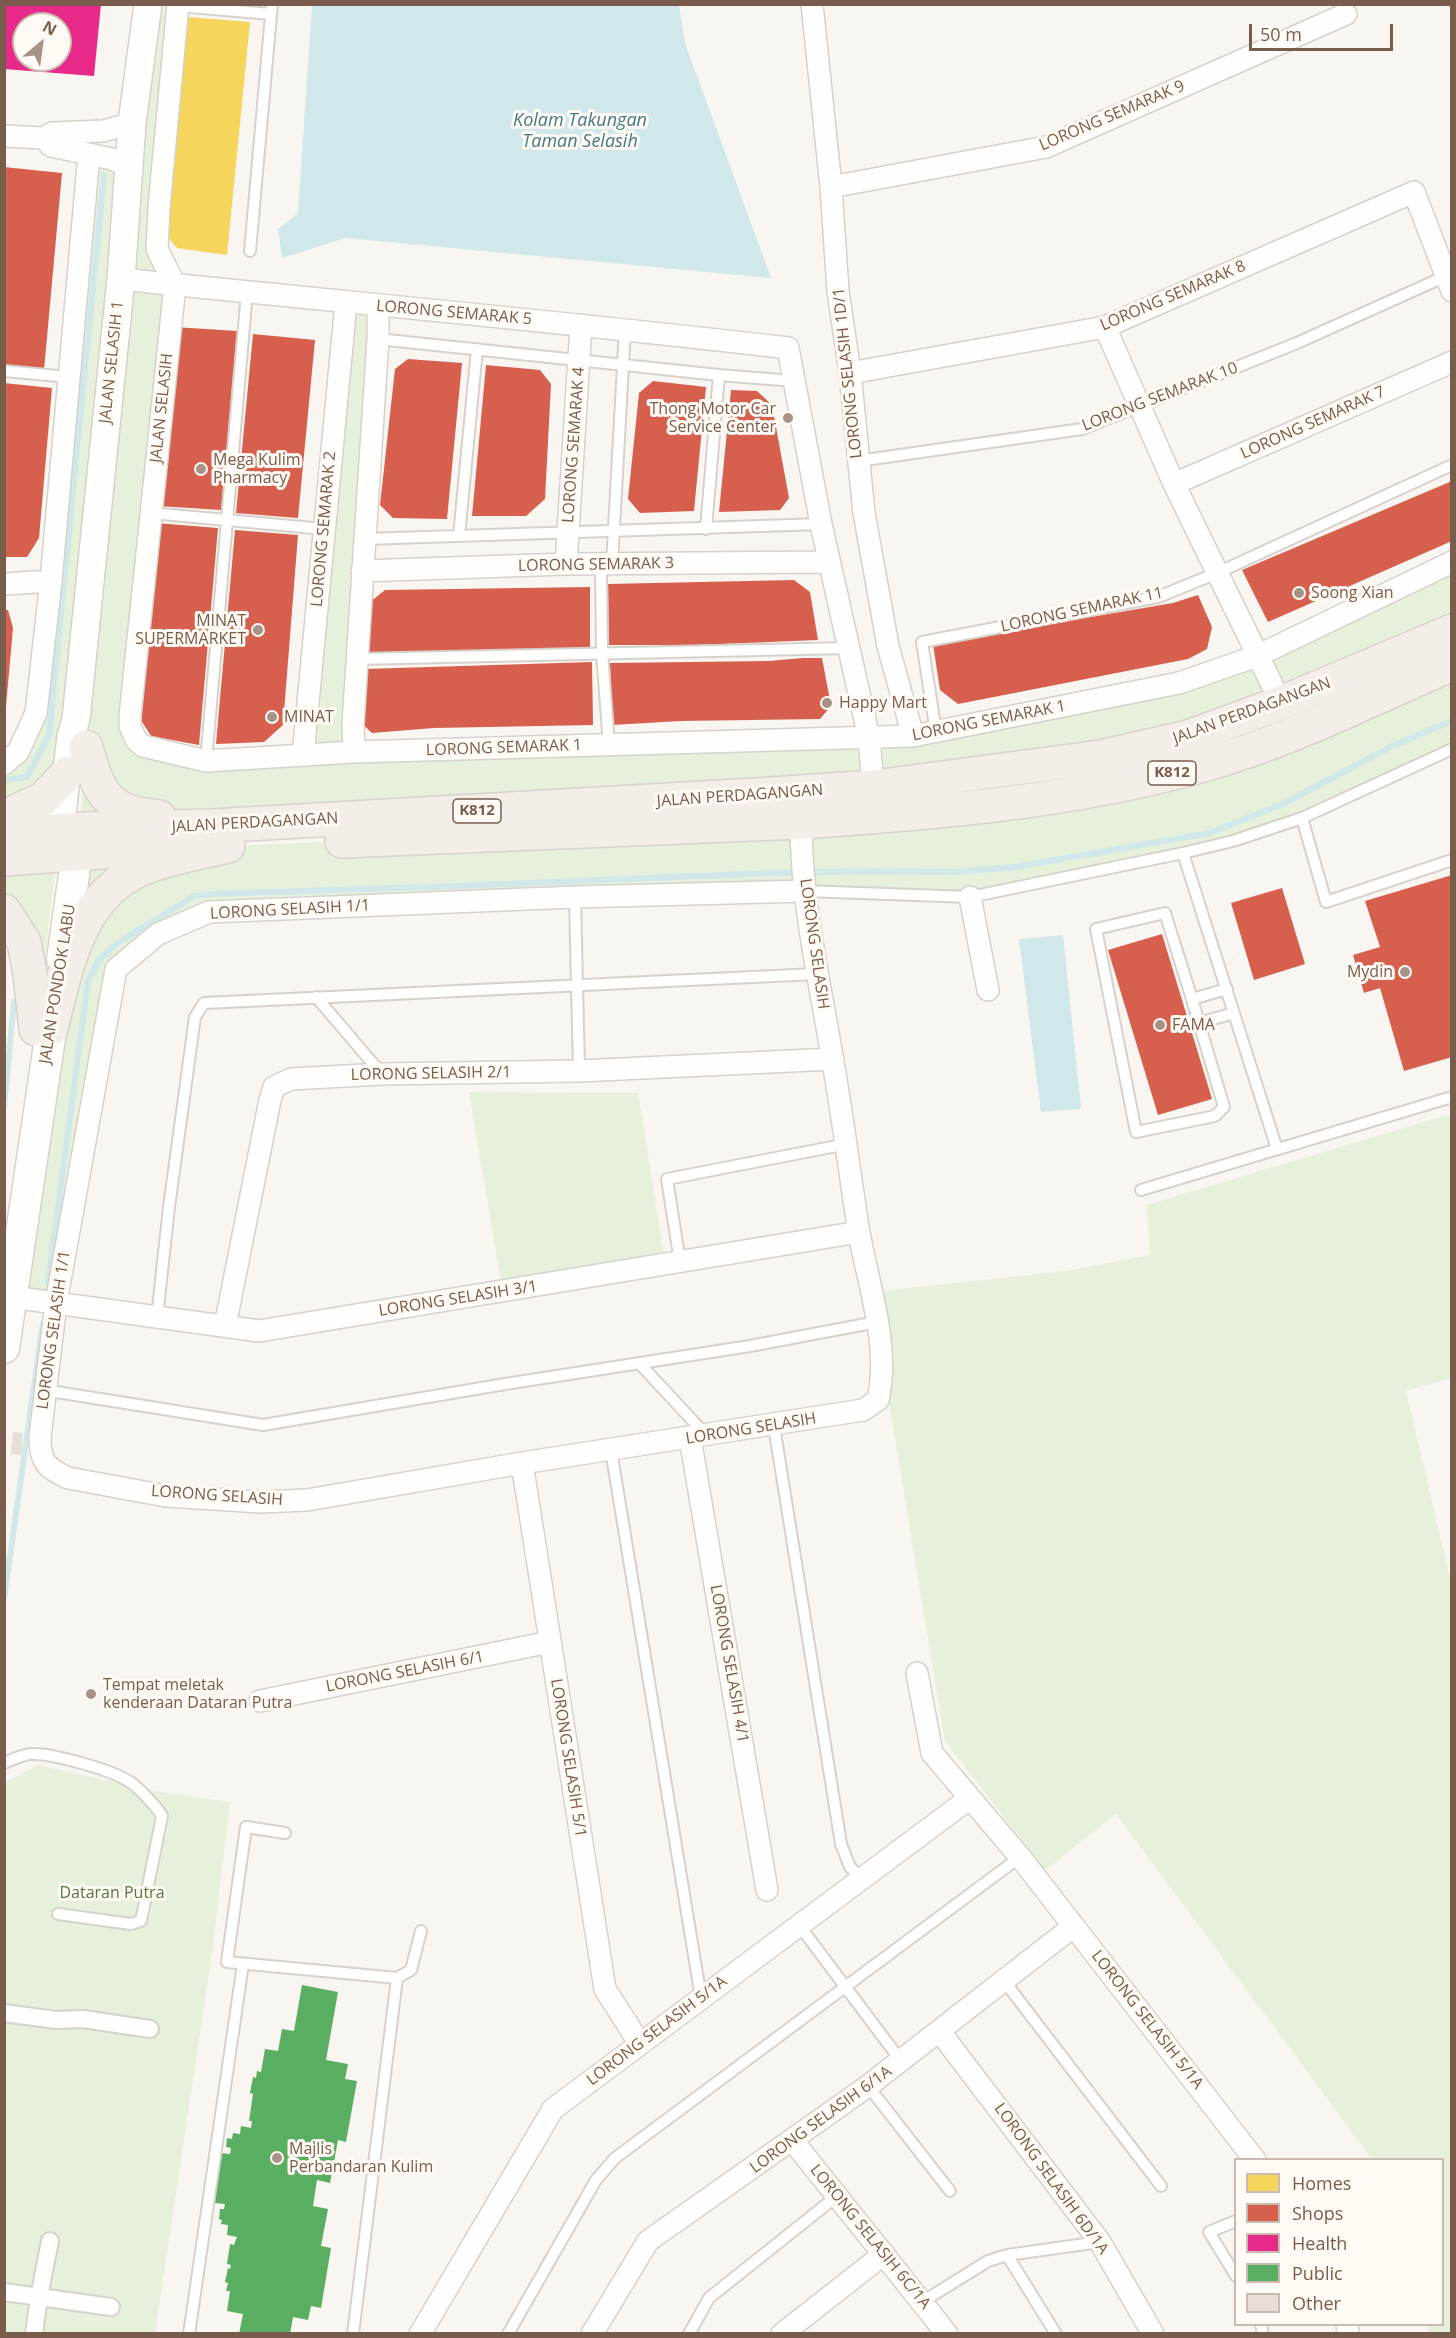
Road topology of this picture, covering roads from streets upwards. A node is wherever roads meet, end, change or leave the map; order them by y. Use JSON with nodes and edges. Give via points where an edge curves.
{"nodes":[{"id":1,"x":148,"y":4,"type":"edge"},
{"id":2,"x":812,"y":4,"type":"edge"},
{"id":3,"x":178,"y":5,"type":"edge"},
{"id":4,"x":1346,"y":14,"type":"dead end"},
{"id":5,"x":132,"y":123,"type":"junction"},
{"id":6,"x":4,"y":136,"type":"edge"},
{"id":7,"x":44,"y":138,"type":"junction"},
{"id":8,"x":89,"y":154,"type":"junction"},
{"id":9,"x":129,"y":167,"type":"junction"},
{"id":10,"x":831,"y":187,"type":"junction"},
{"id":11,"x":121,"y":279,"type":"junction"},
{"id":12,"x":1449,"y":283,"type":"edge"},
{"id":13,"x":175,"y":285,"type":"junction"},
{"id":14,"x":346,"y":303,"type":"junction"},
{"id":15,"x":378,"y":306,"type":"junction"},
{"id":16,"x":581,"y":325,"type":"junction"},
{"id":17,"x":1105,"y":327,"type":"junction"},
{"id":18,"x":1452,"y":362,"type":"edge"},
{"id":19,"x":850,"y":373,"type":"junction"},
{"id":20,"x":1174,"y":484,"type":"junction"},
{"id":21,"x":829,"y":562,"type":"junction"},
{"id":22,"x":1452,"y":562,"type":"edge"},
{"id":23,"x":566,"y":564,"type":"junction"},
{"id":24,"x":362,"y":571,"type":"junction"},
{"id":25,"x":51,"y":581,"type":"junction"},
{"id":26,"x":4,"y":584,"type":"edge"},
{"id":27,"x":1452,"y":631,"type":"edge"},
{"id":28,"x":1257,"y":656,"type":"junction"},
{"id":29,"x":1452,"y":664,"type":"edge"},
{"id":30,"x":1281,"y":703,"type":"junction"},
{"id":31,"x":81,"y":733,"type":"junction"},
{"id":32,"x":913,"y":736,"type":"junction"},
{"id":33,"x":868,"y":738,"type":"junction"},
{"id":34,"x":354,"y":752,"type":"junction"},
{"id":35,"x":303,"y":755,"type":"junction"},
{"id":36,"x":206,"y":761,"type":"joint"},
{"id":37,"x":4,"y":764,"type":"edge"},
{"id":38,"x":68,"y":773,"type":"junction"},
{"id":39,"x":874,"y":802,"type":"junction"},
{"id":40,"x":4,"y":817,"type":"edge"},
{"id":41,"x":202,"y":826,"type":"junction"},
{"id":42,"x":4,"y":835,"type":"edge"},
{"id":43,"x":801,"y":835,"type":"junction"},
{"id":44,"x":69,"y":843,"type":"junction"},
{"id":45,"x":228,"y":846,"type":"junction"},
{"id":46,"x":4,"y":859,"type":"edge"},
{"id":47,"x":805,"y":891,"type":"junction"},
{"id":48,"x":970,"y":897,"type":"road end"},
{"id":49,"x":4,"y":911,"type":"edge"},
{"id":50,"x":988,"y":990,"type":"dead end"},
{"id":51,"x":44,"y":1028,"type":"junction"},
{"id":52,"x":833,"y":1059,"type":"junction"},
{"id":53,"x":859,"y":1232,"type":"junction"},
{"id":54,"x":12,"y":1297,"type":"junction"},
{"id":55,"x":56,"y":1304,"type":"junction"},
{"id":56,"x":225,"y":1326,"type":"junction"},
{"id":57,"x":4,"y":1348,"type":"edge"},
{"id":58,"x":699,"y":1437,"type":"junction"},
{"id":59,"x":522,"y":1463,"type":"junction"},
{"id":60,"x":46,"y":1465,"type":"joint"},
{"id":61,"x":550,"y":1642,"type":"junction"},
{"id":62,"x":917,"y":1673,"type":"dead end"},
{"id":63,"x":260,"y":1701,"type":"dead end"},
{"id":64,"x":970,"y":1798,"type":"junction"},
{"id":65,"x":767,"y":1890,"type":"dead end"},
{"id":66,"x":1074,"y":1926,"type":"junction"},
{"id":67,"x":4,"y":2013,"type":"edge"},
{"id":68,"x":150,"y":2029,"type":"dead end"},
{"id":69,"x":939,"y":2032,"type":"junction"},
{"id":70,"x":639,"y":2044,"type":"junction"},
{"id":71,"x":793,"y":2141,"type":"junction"},
{"id":72,"x":1253,"y":2158,"type":"edge"},
{"id":73,"x":50,"y":2241,"type":"dead end"},
{"id":74,"x":884,"y":2254,"type":"junction"},
{"id":75,"x":4,"y":2292,"type":"edge"},
{"id":76,"x":39,"y":2297,"type":"junction"},
{"id":77,"x":111,"y":2307,"type":"dead end"},
{"id":78,"x":34,"y":2334,"type":"edge"},
{"id":79,"x":420,"y":2334,"type":"edge"},
{"id":80,"x":592,"y":2334,"type":"edge"},
{"id":81,"x":782,"y":2334,"type":"edge"},
{"id":82,"x":946,"y":2334,"type":"edge"},
{"id":83,"x":1153,"y":2334,"type":"edge"}],
"edges":[{"from":1,"to":5,"type":"street","name":"JALAN SELASIH 1"},
{"from":2,"to":10,"type":"street","name":"LORONG SELASIH 1D/1"},
{"from":3,"to":13,"type":"street","via":[[157,249]]},
{"from":4,"to":10,"type":"street","name":"LORONG SEMARAK 9","via":[[1046,147]]},
{"from":5,"to":7,"type":"street","via":[[103,131],[52,133]]},
{"from":5,"to":9,"type":"street","name":"JALAN SELASIH 1"},
{"from":6,"to":7,"type":"street"},
{"from":7,"to":8,"type":"street","via":[[51,146]]},
{"from":8,"to":9,"type":"street"},
{"from":8,"to":25,"type":"street"},
{"from":9,"to":11,"type":"street","name":"JALAN SELASIH 1"},
{"from":10,"to":19,"type":"street","name":"LORONG SELASIH 1D/1","via":[[838,291]]},
{"from":11,"to":13,"type":"street","name":"LORONG SEMARAK 5"},
{"from":11,"to":31,"type":"street","name":"JALAN SELASIH 1"},
{"from":12,"to":17,"type":"street","name":"LORONG SEMARAK 8","via":[[1414,192]]},
{"from":13,"to":14,"type":"street","name":"LORONG SEMARAK 5"},
{"from":13,"to":36,"type":"street","name":"JALAN SELASIH","via":[[130,726],[143,746]]},
{"from":14,"to":15,"type":"street","name":"LORONG SEMARAK 5"},
{"from":14,"to":35,"type":"street","name":"LORONG SEMARAK 2"},
{"from":15,"to":16,"type":"street","name":"LORONG SEMARAK 5"},
{"from":15,"to":24,"type":"street"},
{"from":16,"to":21,"type":"street","name":"LORONG SEMARAK 5","via":[[788,348]]},
{"from":16,"to":23,"type":"street","name":"LORONG SEMARAK 4"},
{"from":17,"to":19,"type":"street","name":"LORONG SEMARAK 8"},
{"from":17,"to":20,"type":"street"},
{"from":18,"to":20,"type":"street","name":"LORONG SEMARAK 7"},
{"from":19,"to":32,"type":"street","name":"LORONG SELASIH 1D/1","via":[[864,513],[888,646]]},
{"from":20,"to":28,"type":"street"},
{"from":21,"to":23,"type":"street","name":"LORONG SEMARAK 3"},
{"from":21,"to":33,"type":"street"},
{"from":22,"to":28,"type":"street","name":"LORONG SEMARAK 1"},
{"from":23,"to":24,"type":"street","name":"LORONG SEMARAK 3"},
{"from":24,"to":34,"type":"street"},
{"from":25,"to":26,"type":"street"},
{"from":25,"to":37,"type":"street","via":[[36,713],[18,752]]},
{"from":27,"to":30,"type":"main road","name":"JALAN PERDAGANGAN","number":"K812"},
{"from":28,"to":30,"type":"street"},
{"from":28,"to":32,"type":"street","name":"LORONG SEMARAK 1","via":[[1179,683]]},
{"from":29,"to":39,"type":"main road","name":"JALAN PERDAGANGAN","number":"K812","via":[[1293,734],[1202,765],[1119,787],[1010,802]]},
{"from":30,"to":39,"type":"main road","name":"JALAN PERDAGANGAN","number":"K812","via":[[1188,737]]},
{"from":31,"to":38,"type":"street","name":"JALAN SELASIH 1","via":[[71,736]]},
{"from":31,"to":41,"type":"main road","via":[[96,782],[109,800],[126,811]]},
{"from":31,"to":44,"type":"street","name":"JALAN SELASIH 1"},
{"from":32,"to":33,"type":"street","name":"LORONG SEMARAK 1"},
{"from":33,"to":34,"type":"street","name":"LORONG SEMARAK 1"},
{"from":33,"to":39,"type":"street"},
{"from":34,"to":35,"type":"street","name":"LORONG SEMARAK 1"},
{"from":35,"to":36,"type":"street","name":"LORONG SEMARAK 1"},
{"from":38,"to":40,"type":"main road","via":[[43,799]]},
{"from":38,"to":44,"type":"street","name":"JALAN SELASIH 1"},
{"from":39,"to":41,"type":"main road","name":"JALAN PERDAGANGAN","number":"K812","via":[[756,795]]},
{"from":39,"to":43,"type":"main road","name":"JALAN PERDAGANGAN","number":"K812"},
{"from":41,"to":44,"type":"main road","name":"JALAN PERDAGANGAN","number":"K812"},
{"from":42,"to":44,"type":"main road","name":"JALAN PERDAGANGAN","number":"K812"},
{"from":43,"to":45,"type":"main road","name":"JALAN PERDAGANGAN","number":"K812"},
{"from":43,"to":47,"type":"street","name":"LORONG SELASIH"},
{"from":44,"to":45,"type":"main road","name":"JALAN PERDAGANGAN","number":"K812","via":[[134,849]]},
{"from":44,"to":46,"type":"main road","name":"JALAN PERDAGANGAN","number":"K812"},
{"from":44,"to":51,"type":"main road","name":"JALAN PONDOK LABU"},
{"from":45,"to":51,"type":"main road","via":[[140,870],[99,899],[78,938]]},
{"from":47,"to":52,"type":"street","name":"LORONG SELASIH"},
{"from":47,"to":55,"type":"street","name":"LORONG SELASIH 1/1","via":[[208,912],[158,934],[116,969]]},
{"from":48,"to":50,"type":"street"},
{"from":49,"to":51,"type":"main road","via":[[24,942]]},
{"from":51,"to":54,"type":"main road","name":"JALAN PONDOK LABU","via":[[38,1113]]},
{"from":52,"to":53,"type":"street","name":"LORONG SELASIH"},
{"from":52,"to":56,"type":"street","name":"LORONG SELASIH 2/1","via":[[579,1071],[291,1078],[274,1087]]},
{"from":53,"to":56,"type":"street","name":"LORONG SELASIH 3/1","via":[[259,1331]]},
{"from":53,"to":58,"type":"street","name":"LORONG SELASIH","via":[[883,1372],[878,1400],[863,1410]]},
{"from":54,"to":55,"type":"street","name":"LORONG SELASIH 3/1"},
{"from":54,"to":57,"type":"main road","name":"JALAN PONDOK LABU"},
{"from":55,"to":56,"type":"street","name":"LORONG SELASIH 3/1"},
{"from":55,"to":60,"type":"street","name":"LORONG SELASIH 1/1","via":[[40,1452]]},
{"from":58,"to":59,"type":"street","name":"LORONG SELASIH"},
{"from":58,"to":65,"type":"street","name":"LORONG SELASIH 4/1"},
{"from":59,"to":60,"type":"street","name":"LORONG SELASIH","via":[[307,1500],[261,1502],[166,1496],[68,1478]]},
{"from":59,"to":61,"type":"street","name":"LORONG SELASIH 5/1"},
{"from":61,"to":63,"type":"street","name":"LORONG SELASIH 6/1"},
{"from":61,"to":70,"type":"street","name":"LORONG SELASIH 5/1","via":[[605,1989]]},
{"from":62,"to":64,"type":"street","name":"LORONG SELASIH 5/1A","via":[[932,1752]]},
{"from":64,"to":66,"type":"street","name":"LORONG SELASIH 5/1A"},
{"from":64,"to":70,"type":"street","name":"LORONG SELASIH 5/1A"},
{"from":66,"to":69,"type":"street","name":"LORONG SELASIH 6/1A"},
{"from":66,"to":72,"type":"street","name":"LORONG SELASIH 5/1A"},
{"from":67,"to":68,"type":"street"},
{"from":69,"to":71,"type":"street","name":"LORONG SELASIH 6/1A"},
{"from":69,"to":83,"type":"street","name":"LORONG SELASIH 6D/1A","via":[[1100,2242]]},
{"from":70,"to":79,"type":"street","name":"LORONG SELASIH 5/1A","via":[[553,2109]]},
{"from":71,"to":74,"type":"street","name":"LORONG SELASIH 6C/1A"},
{"from":71,"to":80,"type":"street","name":"LORONG SELASIH 6/1A","via":[[648,2241]]},
{"from":73,"to":76,"type":"street"},
{"from":74,"to":81,"type":"street"},
{"from":74,"to":82,"type":"street","name":"LORONG SELASIH 6C/1A"},
{"from":75,"to":76,"type":"street"},
{"from":76,"to":77,"type":"street"},
{"from":76,"to":78,"type":"street"}]}
